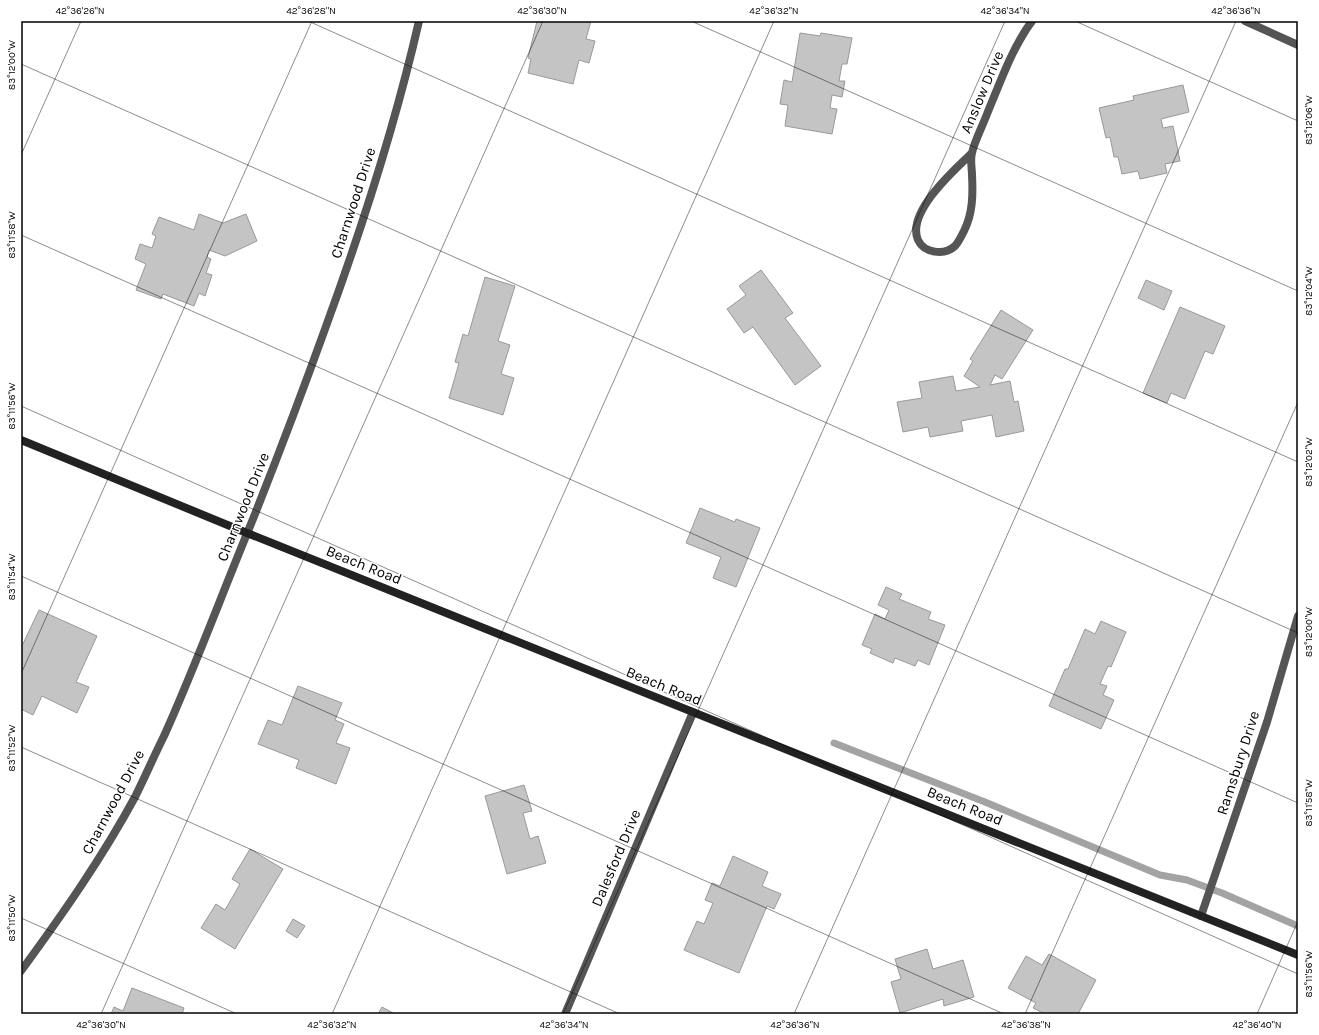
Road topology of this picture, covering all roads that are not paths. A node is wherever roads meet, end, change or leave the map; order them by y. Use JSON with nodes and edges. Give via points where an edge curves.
{"nodes":[{"id":1,"x":419,"y":21,"type":"edge"},
{"id":2,"x":1032,"y":21,"type":"edge"},
{"id":3,"x":1245,"y":21,"type":"edge"},
{"id":4,"x":1298,"y":45,"type":"edge"},
{"id":5,"x":971,"y":154,"type":"junction"},
{"id":6,"x":21,"y":440,"type":"edge"},
{"id":7,"x":247,"y":533,"type":"junction"},
{"id":8,"x":1298,"y":616,"type":"edge"},
{"id":9,"x":693,"y":712,"type":"junction"},
{"id":10,"x":1201,"y":916,"type":"junction"},
{"id":11,"x":1298,"y":955,"type":"edge"},
{"id":12,"x":21,"y":971,"type":"edge"},
{"id":13,"x":564,"y":1014,"type":"edge"}],
"edges":[{"from":1,"to":7,"type":"street","name":"Charnwood Drive","via":[[396,114],[363,222],[309,373]]},
{"from":2,"to":5,"type":"street","name":"Anslow Drive","via":[[1007,67]]},
{"from":3,"to":4,"type":"street"},
{"from":5,"to":5,"type":"street","name":"Anslow Drive","via":[[951,172],[929,198],[918,219],[918,239],[923,246],[932,251],[944,252],[955,246],[964,232],[971,213],[973,192]]},
{"from":6,"to":7,"type":"street","name":"Beach Road"},
{"from":7,"to":9,"type":"street","name":"Beach Road"},
{"from":7,"to":12,"type":"street","name":"Charnwood Drive","via":[[195,664],[136,795],[93,869]]},
{"from":8,"to":10,"type":"street","name":"Ramsbury Drive","via":[[1267,722]]},
{"from":9,"to":10,"type":"street","name":"Beach Road"},
{"from":9,"to":13,"type":"street","name":"Dalesford Drive"},
{"from":10,"to":11,"type":"street","name":"Beach Road"}]}
